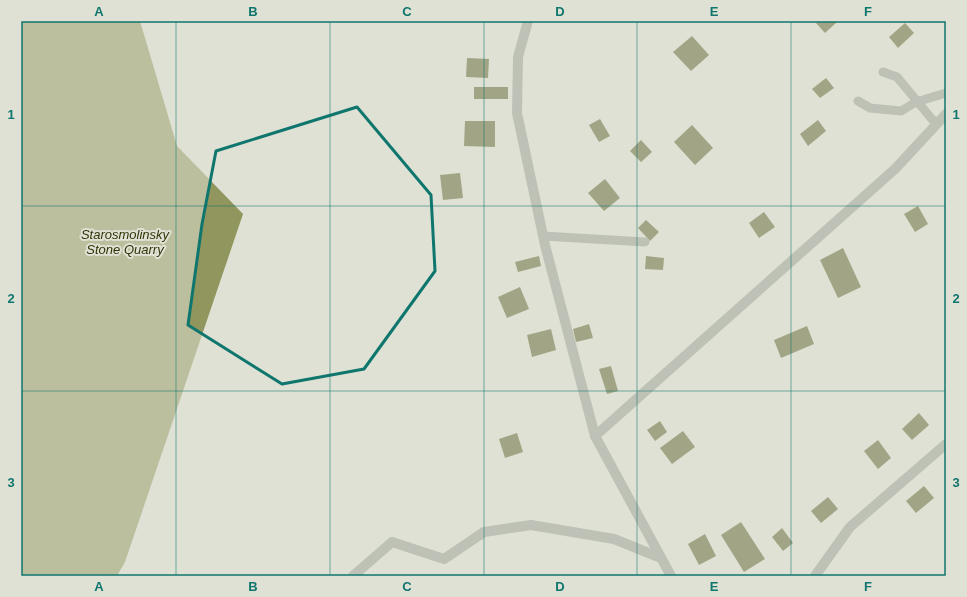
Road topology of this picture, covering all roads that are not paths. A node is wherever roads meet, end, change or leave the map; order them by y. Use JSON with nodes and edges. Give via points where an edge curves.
{"nodes":[{"id":1,"x":528,"y":21,"type":"edge"},
{"id":2,"x":883,"y":72,"type":"dead end"},
{"id":3,"x":946,"y":93,"type":"edge"},
{"id":4,"x":858,"y":102,"type":"dead end"},
{"id":5,"x":916,"y":102,"type":"junction"},
{"id":6,"x":946,"y":114,"type":"edge"},
{"id":7,"x":936,"y":124,"type":"junction"},
{"id":8,"x":543,"y":236,"type":"junction"},
{"id":9,"x":645,"y":242,"type":"dead end"},
{"id":10,"x":595,"y":436,"type":"junction"},
{"id":11,"x":946,"y":444,"type":"edge"},
{"id":12,"x":661,"y":558,"type":"junction"},
{"id":13,"x":353,"y":576,"type":"edge"},
{"id":14,"x":671,"y":576,"type":"edge"},
{"id":15,"x":815,"y":576,"type":"edge"}],
"edges":[{"from":1,"to":8,"type":"street","via":[[518,57],[517,113]]},
{"from":2,"to":5,"type":"lane","via":[[897,77]]},
{"from":3,"to":5,"type":"lane"},
{"from":4,"to":5,"type":"lane","via":[[870,108],[901,111]]},
{"from":5,"to":7,"type":"lane"},
{"from":6,"to":7,"type":"street"},
{"from":7,"to":10,"type":"street","via":[[895,169]]},
{"from":8,"to":9,"type":"lane"},
{"from":8,"to":10,"type":"street"},
{"from":10,"to":12,"type":"street"},
{"from":11,"to":15,"type":"street","via":[[850,527]]},
{"from":12,"to":13,"type":"street","via":[[614,539],[531,525],[484,532],[444,559],[392,542]]},
{"from":12,"to":14,"type":"street"}]}
